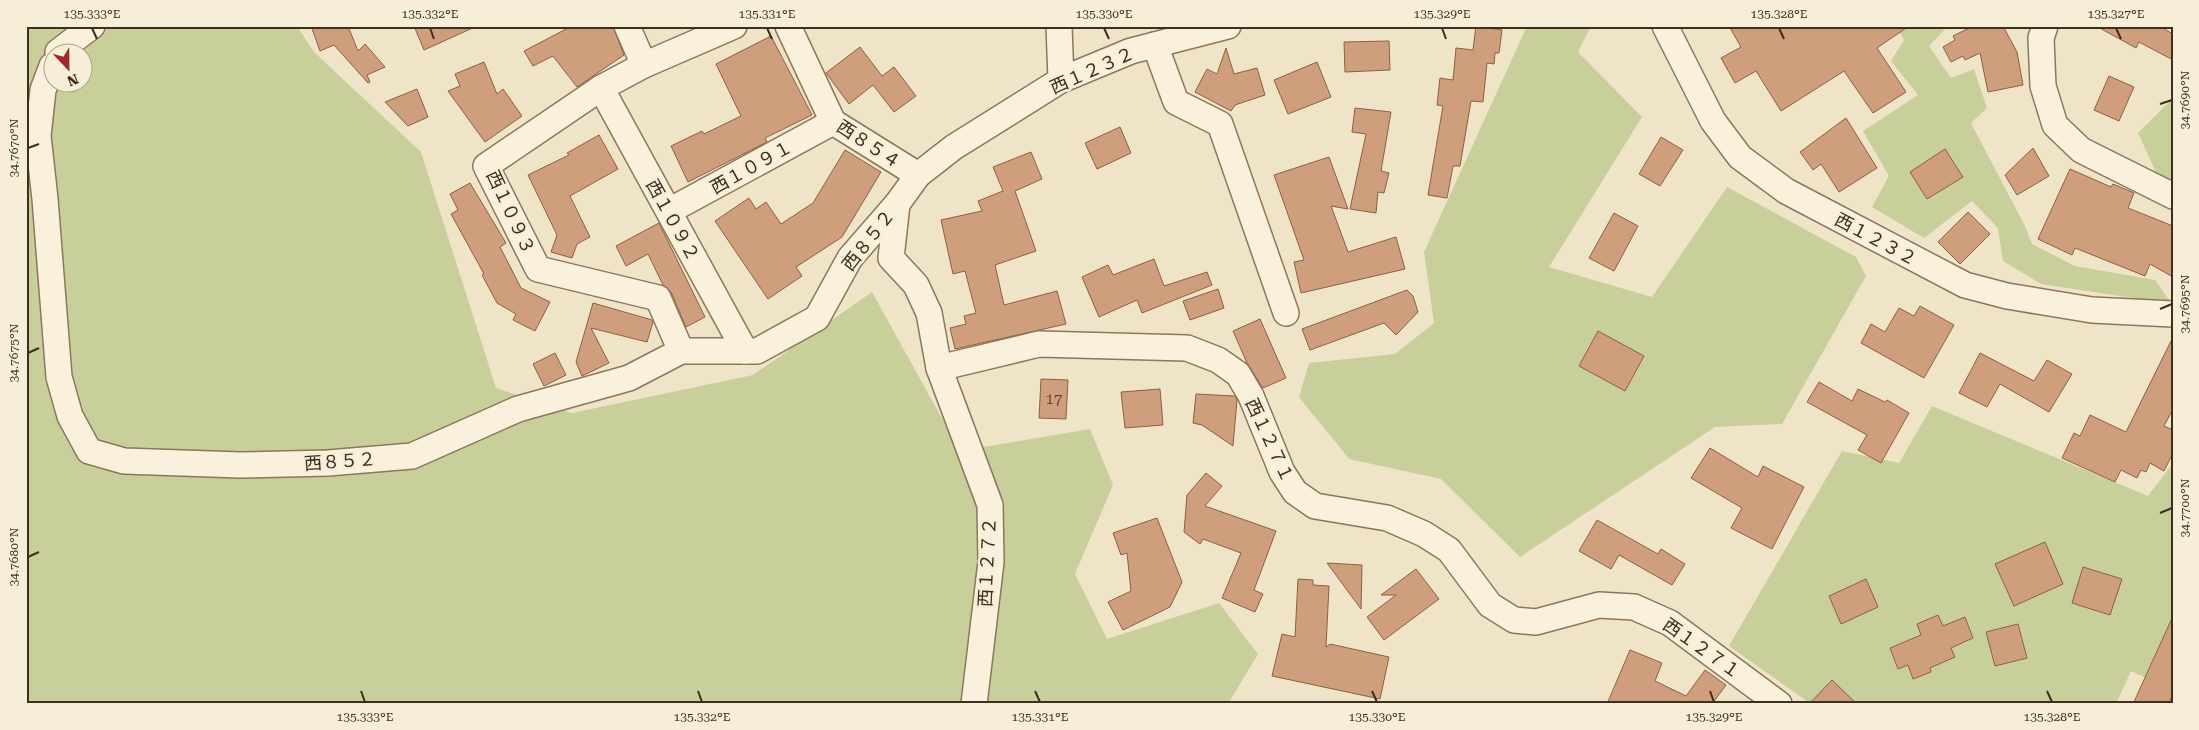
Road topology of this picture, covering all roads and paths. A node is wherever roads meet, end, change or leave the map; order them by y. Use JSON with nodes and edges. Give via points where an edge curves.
{"nodes":[{"id":1,"x":92,"y":26,"type":"edge"},
{"id":2,"x":627,"y":26,"type":"edge"},
{"id":3,"x":734,"y":26,"type":"edge"},
{"id":4,"x":788,"y":26,"type":"edge"},
{"id":5,"x":1059,"y":26,"type":"edge"},
{"id":6,"x":1228,"y":26,"type":"edge"},
{"id":7,"x":1665,"y":26,"type":"edge"},
{"id":8,"x":2045,"y":26,"type":"edge"},
{"id":9,"x":71,"y":42,"type":"edge"},
{"id":10,"x":1155,"y":45,"type":"junction"},
{"id":11,"x":644,"y":65,"type":"junction"},
{"id":12,"x":1061,"y":80,"type":"junction"},
{"id":13,"x":601,"y":88,"type":"junction"},
{"id":14,"x":43,"y":92,"type":"edge"},
{"id":15,"x":833,"y":122,"type":"junction"},
{"id":16,"x":918,"y":175,"type":"junction"},
{"id":17,"x":2173,"y":196,"type":"edge"},
{"id":18,"x":897,"y":204,"type":"junction"},
{"id":19,"x":669,"y":211,"type":"junction"},
{"id":20,"x":1286,"y":313,"type":"dead end"},
{"id":21,"x":2173,"y":314,"type":"edge"},
{"id":22,"x":745,"y":351,"type":"junction"},
{"id":23,"x":681,"y":352,"type":"junction"},
{"id":24,"x":939,"y":368,"type":"junction"},
{"id":25,"x":974,"y":704,"type":"edge"},
{"id":26,"x":1779,"y":704,"type":"edge"}],
"edges":[{"from":1,"to":9,"type":"street"},
{"from":2,"to":11,"type":"street"},
{"from":3,"to":11,"type":"street","name":"西１０９３"},
{"from":4,"to":15,"type":"street","name":"西８５４"},
{"from":5,"to":12,"type":"street"},
{"from":6,"to":10,"type":"street","name":"西１２３２"},
{"from":7,"to":21,"type":"street","name":"西１２３２","via":[[1713,121],[1740,157],[1786,191],[1964,285],[2007,296],[2092,310]]},
{"from":8,"to":17,"type":"street","via":[[2041,38],[2043,86],[2055,126],[2081,150]]},
{"from":10,"to":12,"type":"street","name":"西１２３２"},
{"from":10,"to":20,"type":"street","via":[[1176,102],[1220,124]]},
{"from":11,"to":13,"type":"street","name":"西１０９３"},
{"from":12,"to":16,"type":"street","name":"西１２３２","via":[[954,147]]},
{"from":13,"to":19,"type":"street","name":"西１０９２"},
{"from":13,"to":23,"type":"street","name":"西１０９３","via":[[486,166],[538,269],[658,298]]},
{"from":14,"to":23,"type":"street","name":"西８５２","via":[[38,136],[60,377],[70,416],[89,451],[124,461],[240,465],[328,463],[412,456],[518,409],[629,378]]},
{"from":15,"to":16,"type":"street","name":"西８５４"},
{"from":15,"to":19,"type":"street","name":"西１０９１"},
{"from":16,"to":18,"type":"street","name":"西１２３２"},
{"from":18,"to":22,"type":"street","name":"西８５２","via":[[850,258],[818,318],[757,352]]},
{"from":18,"to":24,"type":"street","via":[[891,258],[916,285],[928,313]]},
{"from":19,"to":22,"type":"street","name":"西１０９２"},
{"from":22,"to":23,"type":"street","name":"西８５２"},
{"from":24,"to":25,"type":"street","name":"西１２７２","via":[[990,506],[991,562]]},
{"from":24,"to":26,"type":"street","name":"西１２７１","via":[[1039,344],[1187,348],[1218,360],[1238,374],[1251,396],[1282,472],[1295,492],[1315,506],[1387,518],[1424,534],[1449,550],[1490,605],[1514,620],[1536,622],[1599,606],[1634,607],[1670,623]]}]}
